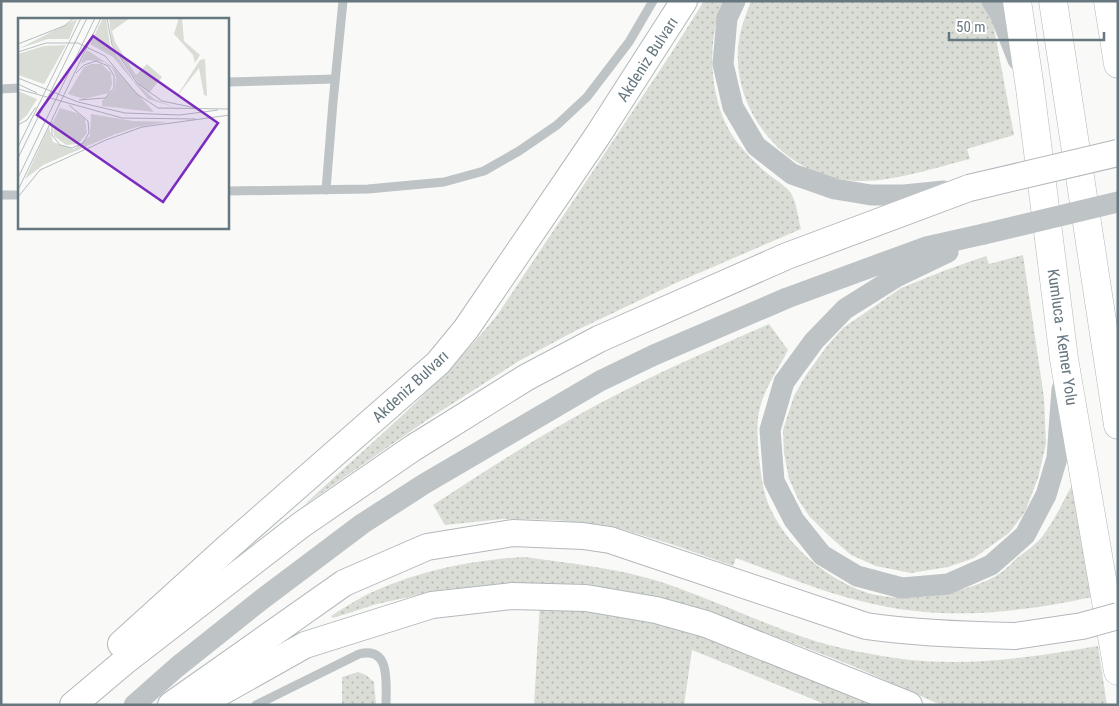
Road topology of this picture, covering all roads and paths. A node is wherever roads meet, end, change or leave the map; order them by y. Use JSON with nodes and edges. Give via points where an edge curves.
{"nodes":[{"id":1,"x":343,"y":1,"type":"edge"},
{"id":2,"x":653,"y":1,"type":"edge"},
{"id":3,"x":684,"y":1,"type":"edge"},
{"id":4,"x":735,"y":1,"type":"edge"},
{"id":5,"x":992,"y":1,"type":"edge"},
{"id":6,"x":1017,"y":1,"type":"edge"},
{"id":7,"x":1053,"y":1,"type":"edge"},
{"id":8,"x":1108,"y":1,"type":"edge"},
{"id":9,"x":1118,"y":64,"type":"edge"},
{"id":10,"x":335,"y":79,"type":"junction"},
{"id":11,"x":229,"y":82,"type":"edge"},
{"id":12,"x":18,"y":88,"type":"edge"},
{"id":13,"x":1030,"y":88,"type":"junction"},
{"id":14,"x":1,"y":89,"type":"edge"},
{"id":15,"x":1118,"y":153,"type":"edge"},
{"id":16,"x":969,"y":188,"type":"junction"},
{"id":17,"x":326,"y":190,"type":"junction"},
{"id":18,"x":229,"y":191,"type":"edge"},
{"id":19,"x":1,"y":195,"type":"edge"},
{"id":20,"x":18,"y":195,"type":"edge"},
{"id":21,"x":1118,"y":202,"type":"edge"},
{"id":22,"x":984,"y":234,"type":"junction"},
{"id":23,"x":1064,"y":359,"type":"junction"},
{"id":24,"x":1118,"y":425,"type":"edge"},
{"id":25,"x":1118,"y":616,"type":"edge"},
{"id":26,"x":1118,"y":671,"type":"edge"},
{"id":27,"x":60,"y":705,"type":"edge"},
{"id":28,"x":73,"y":705,"type":"edge"},
{"id":29,"x":134,"y":705,"type":"edge"},
{"id":30,"x":171,"y":705,"type":"edge"},
{"id":31,"x":198,"y":705,"type":"edge"},
{"id":32,"x":256,"y":705,"type":"edge"},
{"id":33,"x":386,"y":705,"type":"edge"},
{"id":34,"x":909,"y":705,"type":"edge"}],
"edges":[{"from":1,"to":10,"type":"lane"},
{"from":2,"to":17,"type":"lane","via":[[628,42],[587,97],[557,125],[519,151],[484,171],[444,182]]},
{"from":3,"to":27,"type":"main road","name":"Akdeniz Bulvarı","via":[[488,297],[438,363],[83,678]]},
{"from":4,"to":16,"type":"street","via":[[727,18],[723,64],[732,107],[756,146],[792,174],[835,189],[871,196],[904,196]]},
{"from":5,"to":13,"type":"street"},
{"from":6,"to":13,"type":"highway","name":"Kumluca - Kemer Yolu"},
{"from":7,"to":24,"type":"highway"},
{"from":8,"to":9,"type":"highway"},
{"from":10,"to":11,"type":"lane"},
{"from":10,"to":17,"type":"lane"},
{"from":12,"to":14,"type":"lane"},
{"from":13,"to":23,"type":"highway","name":"Kumluca - Kemer Yolu"},
{"from":15,"to":16,"type":"main road","bridge":true},
{"from":16,"to":28,"type":"main road","via":[[786,256],[599,339],[527,377],[413,448],[301,525],[131,656]]},
{"from":17,"to":18,"type":"lane"},
{"from":19,"to":20,"type":"lane"},
{"from":21,"to":22,"type":"street","bridge":true},
{"from":22,"to":23,"type":"street","via":[[896,277],[845,309],[814,341],[784,382],[770,430],[774,481],[794,520],[822,555],[857,576],[902,588],[948,584],[991,565],[1025,536],[1046,495],[1057,458]]},
{"from":22,"to":29,"type":"street","via":[[918,250],[787,298],[600,381],[362,524],[176,667]]},
{"from":23,"to":26,"type":"highway","name":"Kumluca - Kemer Yolu"},
{"from":25,"to":30,"type":"main road","bridge":true,"via":[[1082,626],[1015,636],[960,635],[866,626],[610,540],[513,533],[427,546],[344,583]]},
{"from":31,"to":34,"type":"main road","via":[[305,645],[432,606],[512,596],[586,598],[656,610],[706,624]]},
{"from":32,"to":33,"type":"lane","via":[[369,652],[377,654],[383,661]]}]}
